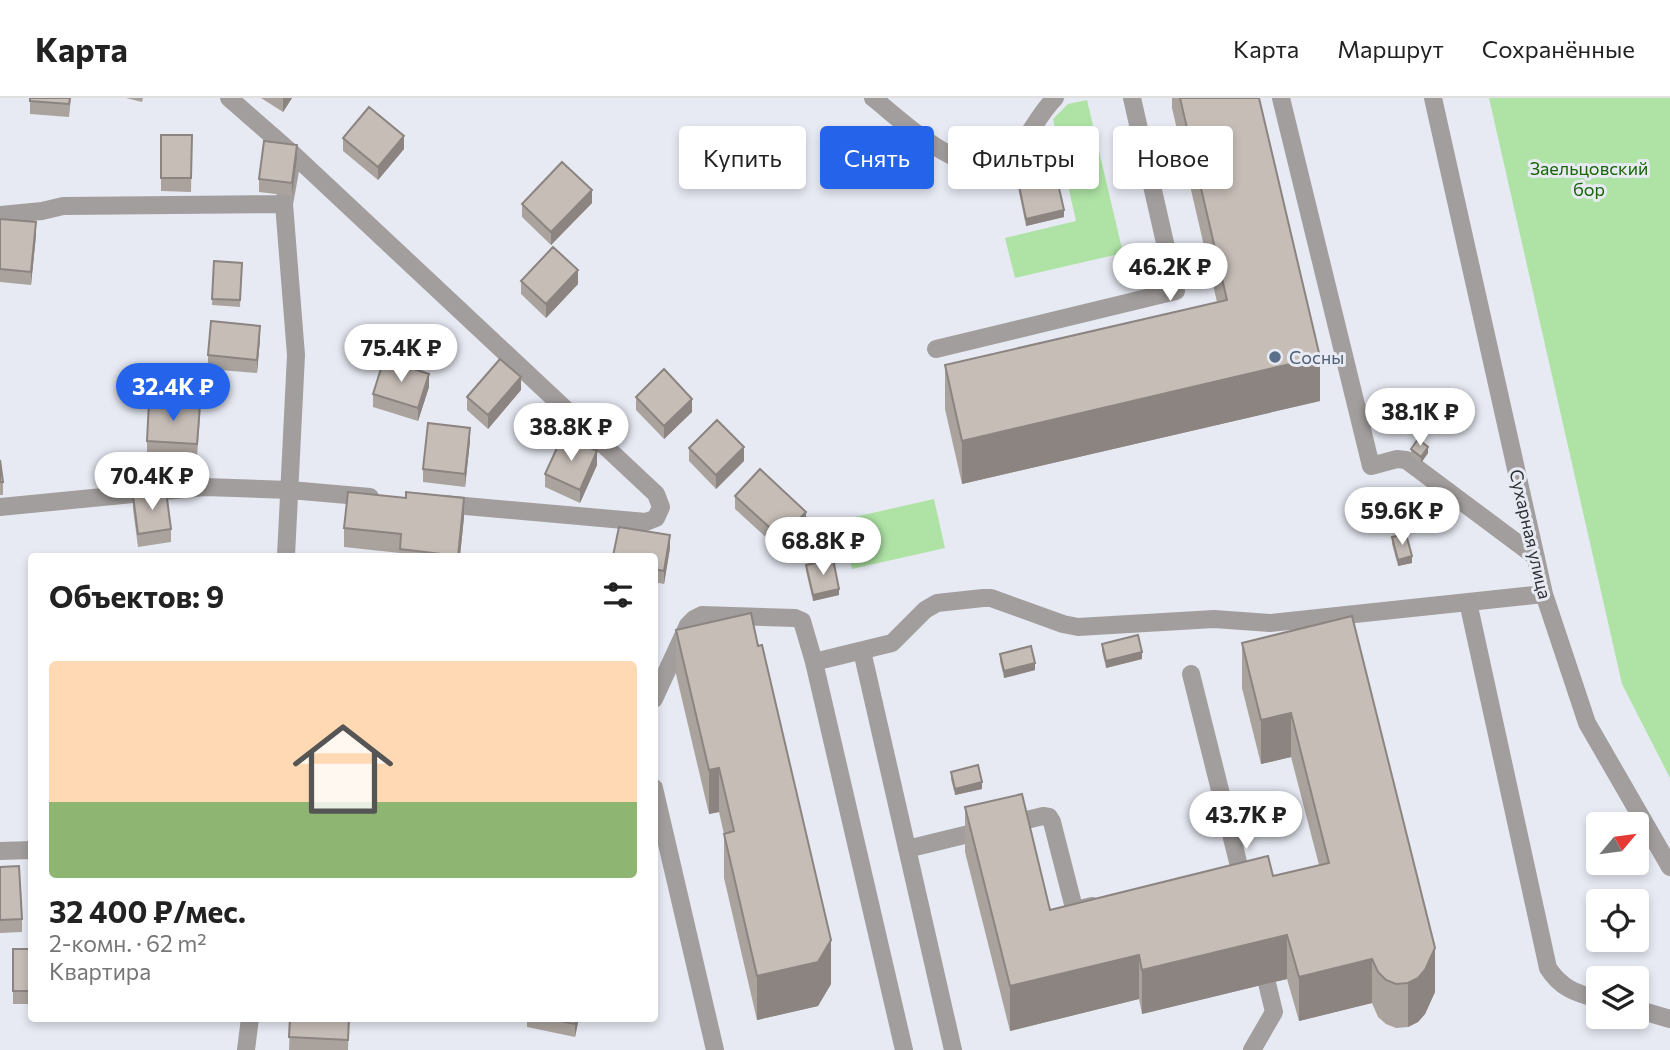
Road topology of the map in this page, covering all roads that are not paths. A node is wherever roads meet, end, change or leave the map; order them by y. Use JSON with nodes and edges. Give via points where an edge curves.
{"nodes":[{"id":1,"x":229,"y":98,"type":"edge"},
{"id":2,"x":873,"y":98,"type":"edge"},
{"id":3,"x":1055,"y":98,"type":"edge"},
{"id":4,"x":1132,"y":98,"type":"edge"},
{"id":5,"x":1281,"y":98,"type":"edge"},
{"id":6,"x":1433,"y":98,"type":"edge"},
{"id":7,"x":293,"y":154,"type":"junction"},
{"id":8,"x":284,"y":204,"type":"junction"},
{"id":9,"x":0,"y":215,"type":"edge"},
{"id":10,"x":936,"y":349,"type":"dead end"},
{"id":11,"x":290,"y":490,"type":"junction"},
{"id":12,"x":386,"y":499,"type":"edge"},
{"id":13,"x":427,"y":502,"type":"edge"},
{"id":14,"x":0,"y":507,"type":"edge"},
{"id":15,"x":286,"y":553,"type":"edge"},
{"id":16,"x":1536,"y":557,"type":"junction"},
{"id":17,"x":1544,"y":594,"type":"junction"},
{"id":18,"x":1468,"y":602,"type":"junction"},
{"id":19,"x":862,"y":651,"type":"junction"},
{"id":20,"x":814,"y":662,"type":"junction"},
{"id":21,"x":1191,"y":674,"type":"dead end"},
{"id":22,"x":658,"y":690,"type":"edge"},
{"id":23,"x":658,"y":805,"type":"edge"},
{"id":24,"x":907,"y":849,"type":"junction"},
{"id":25,"x":28,"y":850,"type":"edge"},
{"id":26,"x":0,"y":851,"type":"edge"},
{"id":27,"x":1670,"y":867,"type":"edge"},
{"id":28,"x":1236,"y":875,"type":"edge"},
{"id":29,"x":1106,"y":902,"type":"edge"},
{"id":30,"x":1267,"y":983,"type":"edge"},
{"id":31,"x":1586,"y":996,"type":"edge"},
{"id":32,"x":1649,"y":1013,"type":"edge"},
{"id":33,"x":1670,"y":1019,"type":"edge"},
{"id":34,"x":250,"y":1022,"type":"edge"},
{"id":35,"x":246,"y":1050,"type":"edge"},
{"id":36,"x":715,"y":1050,"type":"edge"},
{"id":37,"x":904,"y":1050,"type":"edge"},
{"id":38,"x":953,"y":1050,"type":"edge"},
{"id":39,"x":1251,"y":1050,"type":"edge"}],
"edges":[{"from":1,"to":7,"type":"street"},
{"from":2,"to":3,"type":"street","via":[[943,151],[968,164],[991,167],[1011,156]]},
{"from":4,"to":10,"type":"street","via":[[1176,291]]},
{"from":5,"to":16,"type":"street","via":[[1371,466],[1406,460]]},
{"from":6,"to":16,"type":"street","name":"Сухарная улица"},
{"from":7,"to":8,"type":"street"},
{"from":7,"to":13,"type":"street","via":[[656,494],[662,507],[656,518],[646,522]]},
{"from":8,"to":9,"type":"street","via":[[63,206]]},
{"from":8,"to":11,"type":"street","via":[[296,355]]},
{"from":11,"to":12,"type":"street"},
{"from":11,"to":14,"type":"street","via":[[205,487]]},
{"from":11,"to":15,"type":"street"},
{"from":16,"to":17,"type":"street","name":"Сухарная улица"},
{"from":17,"to":18,"type":"street"},
{"from":17,"to":27,"type":"street","name":"Сухарная улица","via":[[1587,723]]},
{"from":18,"to":19,"type":"street","via":[[1270,623],[1214,619],[1070,627],[984,598],[937,603],[892,643]]},
{"from":18,"to":31,"type":"street","via":[[1548,968],[1571,992]]},
{"from":19,"to":20,"type":"street"},
{"from":19,"to":24,"type":"street"},
{"from":20,"to":22,"type":"street","via":[[802,621],[795,618],[702,615],[688,625]]},
{"from":20,"to":37,"type":"street"},
{"from":21,"to":28,"type":"street"},
{"from":23,"to":36,"type":"street"},
{"from":24,"to":29,"type":"street","via":[[1049,817],[1073,904],[1079,909]]},
{"from":24,"to":38,"type":"street"},
{"from":25,"to":26,"type":"street"},
{"from":30,"to":39,"type":"street","via":[[1274,1012]]},
{"from":32,"to":33,"type":"street"},
{"from":34,"to":35,"type":"street"}]}
